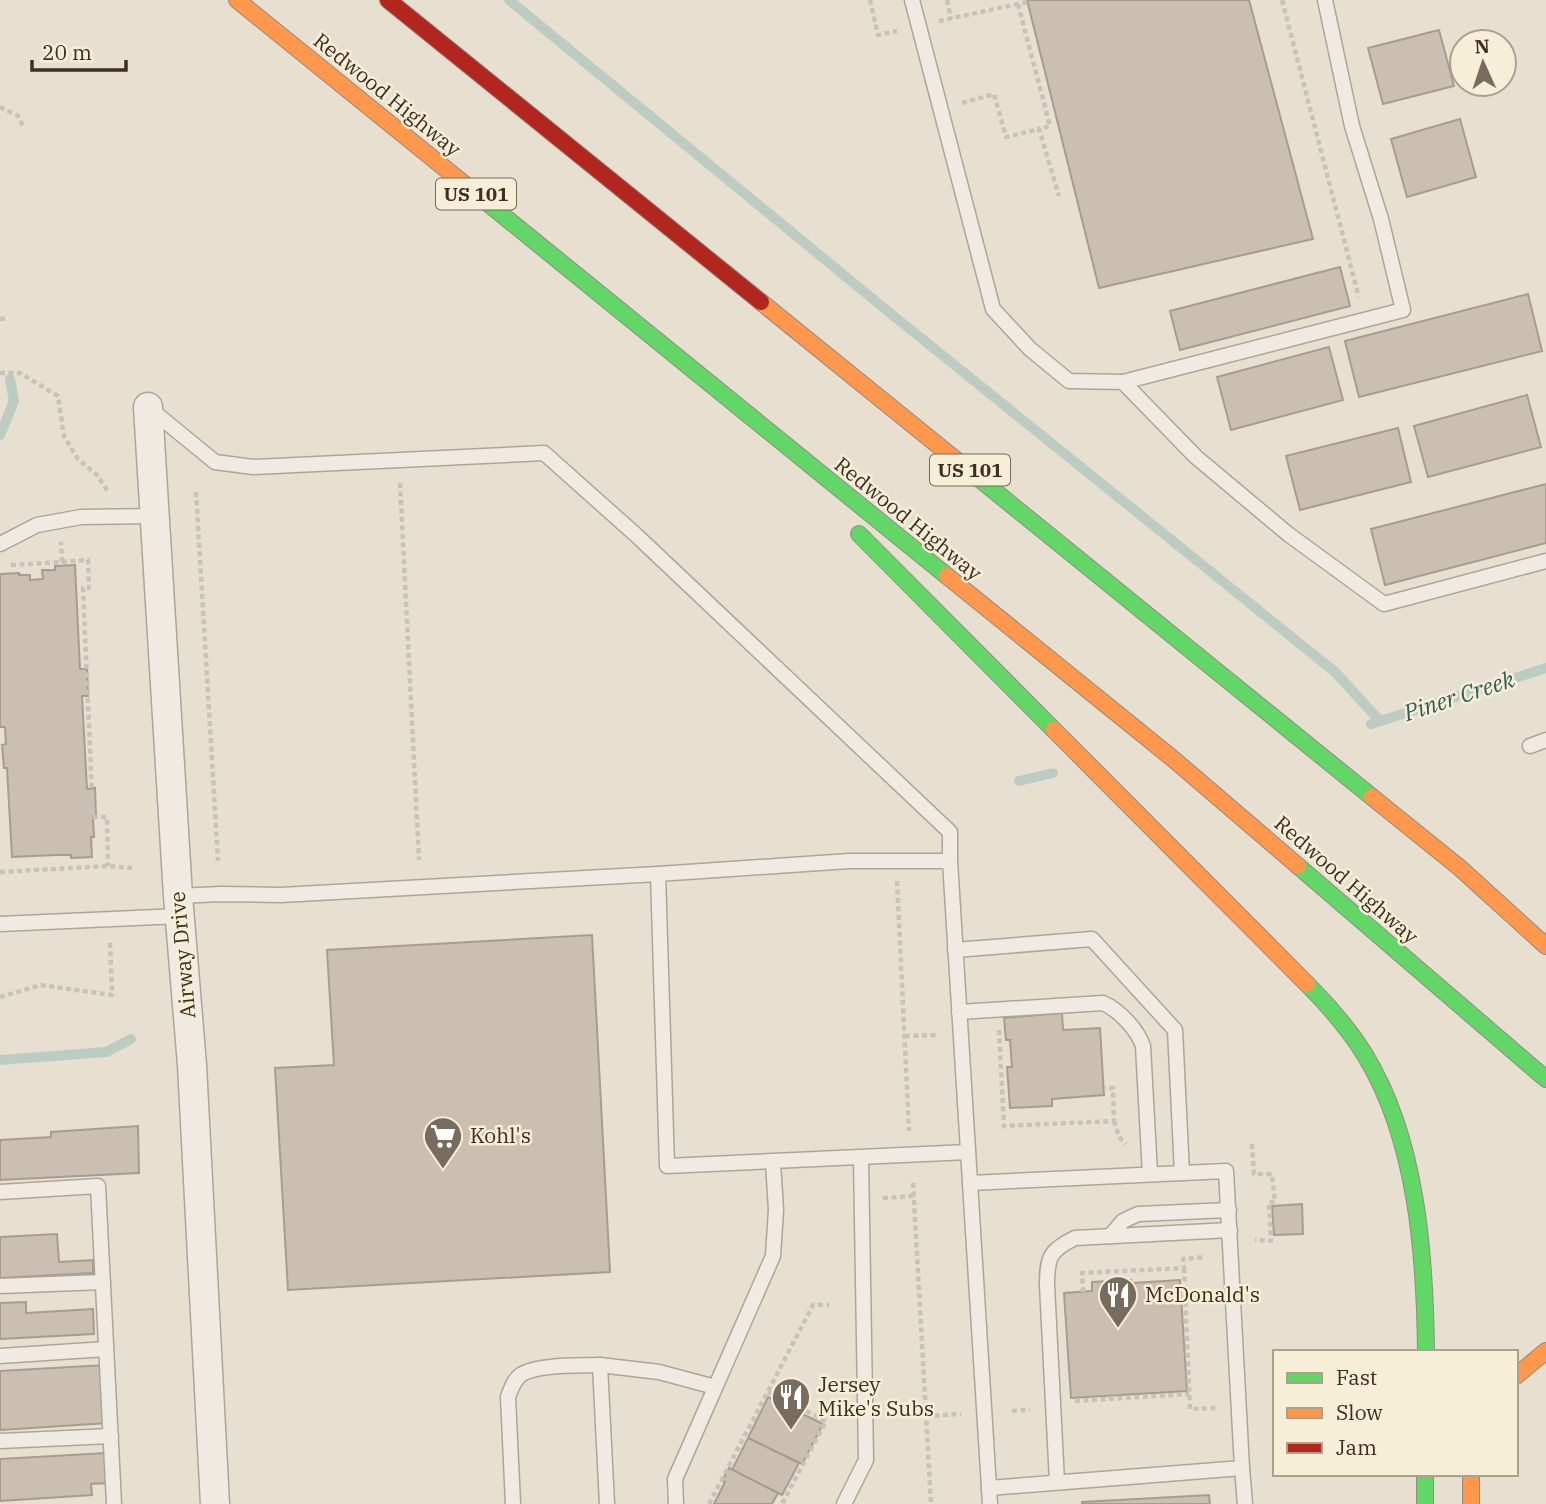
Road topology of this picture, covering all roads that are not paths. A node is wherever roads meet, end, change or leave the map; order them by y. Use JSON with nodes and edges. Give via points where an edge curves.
{"nodes":[{"id":1,"x":237,"y":0,"type":"edge"},
{"id":2,"x":388,"y":0,"type":"edge"},
{"id":3,"x":912,"y":0,"type":"edge"},
{"id":4,"x":1325,"y":0,"type":"edge"},
{"id":5,"x":1124,"y":382,"type":"junction"},
{"id":6,"x":714,"y":389,"type":"junction"},
{"id":7,"x":148,"y":407,"type":"joint"},
{"id":8,"x":811,"y":486,"type":"dead end"},
{"id":9,"x":155,"y":516,"type":"junction"},
{"id":10,"x":850,"y":525,"type":"dead end"},
{"id":11,"x":0,"y":544,"type":"edge"},
{"id":12,"x":1546,"y":561,"type":"edge"},
{"id":13,"x":1546,"y":740,"type":"edge"},
{"id":14,"x":1530,"y":746,"type":"dead end"},
{"id":15,"x":950,"y":861,"type":"junction"},
{"id":16,"x":658,"y":874,"type":"junction"},
{"id":17,"x":179,"y":906,"type":"junction"},
{"id":18,"x":0,"y":924,"type":"edge"},
{"id":19,"x":1546,"y":946,"type":"edge"},
{"id":20,"x":955,"y":950,"type":"junction"},
{"id":21,"x":959,"y":1012,"type":"junction"},
{"id":22,"x":1546,"y":1079,"type":"edge"},
{"id":23,"x":968,"y":1152,"type":"junction"},
{"id":24,"x":861,"y":1158,"type":"junction"},
{"id":25,"x":773,"y":1162,"type":"junction"},
{"id":26,"x":1182,"y":1173,"type":"junction"},
{"id":27,"x":1150,"y":1174,"type":"junction"},
{"id":28,"x":970,"y":1183,"type":"junction"},
{"id":29,"x":0,"y":1192,"type":"edge"},
{"id":30,"x":1228,"y":1210,"type":"junction"},
{"id":31,"x":1230,"y":1230,"type":"junction"},
{"id":32,"x":1110,"y":1236,"type":"junction"},
{"id":33,"x":103,"y":1282,"type":"junction"},
{"id":34,"x":0,"y":1286,"type":"edge"},
{"id":35,"x":106,"y":1349,"type":"junction"},
{"id":36,"x":1426,"y":1350,"type":"edge"},
{"id":37,"x":1546,"y":1351,"type":"edge"},
{"id":38,"x":0,"y":1356,"type":"edge"},
{"id":39,"x":600,"y":1365,"type":"junction"},
{"id":40,"x":1518,"y":1374,"type":"edge"},
{"id":41,"x":715,"y":1387,"type":"junction"},
{"id":42,"x":111,"y":1436,"type":"junction"},
{"id":43,"x":0,"y":1441,"type":"edge"},
{"id":44,"x":1242,"y":1468,"type":"junction"},
{"id":45,"x":1425,"y":1476,"type":"edge"},
{"id":46,"x":1471,"y":1476,"type":"edge"},
{"id":47,"x":1057,"y":1482,"type":"junction"},
{"id":48,"x":989,"y":1488,"type":"junction"},
{"id":49,"x":114,"y":1504,"type":"edge"},
{"id":50,"x":215,"y":1504,"type":"edge"},
{"id":51,"x":513,"y":1504,"type":"edge"},
{"id":52,"x":607,"y":1504,"type":"edge"},
{"id":53,"x":676,"y":1504,"type":"edge"},
{"id":54,"x":844,"y":1504,"type":"edge"},
{"id":55,"x":990,"y":1504,"type":"edge"},
{"id":56,"x":1245,"y":1504,"type":"edge"},
{"id":57,"x":1425,"y":1504,"type":"edge"},
{"id":58,"x":1471,"y":1504,"type":"edge"}],
"edges":[{"from":1,"to":6,"type":"highway","name":"Redwood Highway","number":"US 101"},
{"from":2,"to":19,"type":"highway","number":"US 101","via":[[1460,868]]},
{"from":3,"to":5,"type":"lane","via":[[993,309],[1030,349],[1069,381]]},
{"from":4,"to":5,"type":"lane","via":[[1352,126],[1381,219],[1402,310]]},
{"from":5,"to":12,"type":"lane","via":[[1196,457],[1288,534],[1384,604]]},
{"from":6,"to":8,"type":"highway"},
{"from":6,"to":22,"type":"highway","name":"Redwood Highway","number":"US 101","via":[[1172,758]]},
{"from":7,"to":9,"type":"street","name":"Airway Drive"},
{"from":7,"to":15,"type":"lane","via":[[215,462],[253,467],[544,453],[950,832]]},
{"from":9,"to":11,"type":"lane","via":[[81,517],[37,526]]},
{"from":9,"to":17,"type":"street","name":"Airway Drive"},
{"from":10,"to":36,"type":"highway","via":[[1316,992],[1368,1060],[1396,1122],[1414,1189],[1426,1284]]},
{"from":13,"to":14,"type":"lane"},
{"from":15,"to":16,"type":"lane","via":[[849,861]]},
{"from":15,"to":20,"type":"lane"},
{"from":16,"to":17,"type":"lane","via":[[281,895],[221,894]]},
{"from":16,"to":25,"type":"lane","via":[[667,1166]]},
{"from":17,"to":18,"type":"lane"},
{"from":17,"to":50,"type":"street","name":"Airway Drive"},
{"from":20,"to":21,"type":"lane"},
{"from":20,"to":26,"type":"lane","via":[[1092,939],[1175,1030]]},
{"from":21,"to":23,"type":"lane"},
{"from":21,"to":27,"type":"lane","via":[[1103,1003],[1114,1008],[1143,1046]]},
{"from":23,"to":24,"type":"lane"},
{"from":23,"to":28,"type":"lane"},
{"from":24,"to":25,"type":"lane"},
{"from":24,"to":54,"type":"lane","via":[[866,1460]]},
{"from":25,"to":41,"type":"lane","via":[[773,1256]]},
{"from":26,"to":27,"type":"lane"},
{"from":26,"to":30,"type":"lane","via":[[1227,1171]]},
{"from":27,"to":28,"type":"lane"},
{"from":28,"to":48,"type":"lane"},
{"from":29,"to":33,"type":"lane","via":[[98,1186]]},
{"from":30,"to":31,"type":"lane"},
{"from":30,"to":32,"type":"lane","via":[[1138,1214],[1123,1221]]},
{"from":31,"to":32,"type":"lane"},
{"from":31,"to":44,"type":"lane"},
{"from":32,"to":47,"type":"lane","via":[[1075,1238],[1056,1248],[1047,1264]]},
{"from":33,"to":34,"type":"lane"},
{"from":33,"to":35,"type":"lane"},
{"from":35,"to":38,"type":"lane"},
{"from":35,"to":42,"type":"lane"},
{"from":37,"to":40,"type":"highway"},
{"from":39,"to":41,"type":"lane","via":[[659,1372]]},
{"from":39,"to":51,"type":"lane","via":[[536,1370],[520,1375],[512,1385],[508,1397]]},
{"from":39,"to":52,"type":"lane"},
{"from":41,"to":53,"type":"lane","via":[[675,1479]]},
{"from":42,"to":43,"type":"lane"},
{"from":42,"to":49,"type":"lane"},
{"from":44,"to":47,"type":"lane"},
{"from":44,"to":56,"type":"lane"},
{"from":45,"to":57,"type":"highway"},
{"from":46,"to":58,"type":"highway"},
{"from":47,"to":48,"type":"lane"},
{"from":48,"to":55,"type":"lane"}]}
